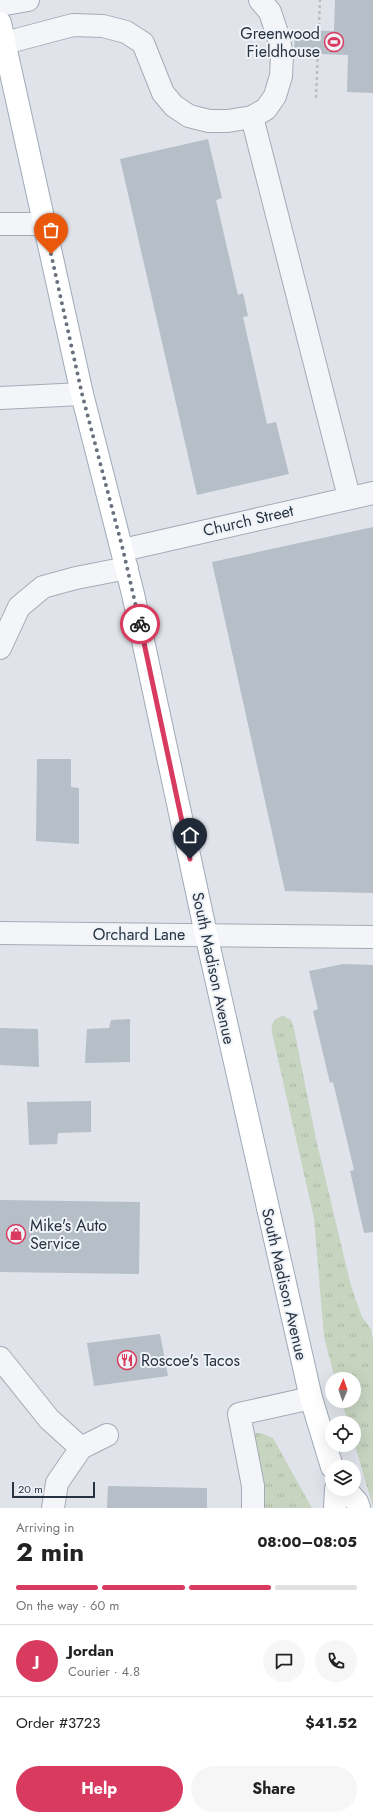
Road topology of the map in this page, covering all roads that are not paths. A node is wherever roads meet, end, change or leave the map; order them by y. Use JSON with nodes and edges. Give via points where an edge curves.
{"nodes":[{"id":1,"x":28,"y":0,"type":"edge"},
{"id":2,"x":260,"y":0,"type":"edge"},
{"id":3,"x":0,"y":5,"type":"edge"},
{"id":4,"x":2,"y":33,"type":"edge"},
{"id":5,"x":252,"y":117,"type":"junction"},
{"id":6,"x":0,"y":224,"type":"edge"},
{"id":7,"x":45,"y":224,"type":"junction"},
{"id":8,"x":82,"y":394,"type":"junction"},
{"id":9,"x":0,"y":398,"type":"edge"},
{"id":10,"x":373,"y":493,"type":"edge"},
{"id":11,"x":349,"y":497,"type":"junction"},
{"id":12,"x":125,"y":559,"type":"junction"},
{"id":13,"x":10,"y":610,"type":"edge"},
{"id":14,"x":0,"y":648,"type":"edge"},
{"id":15,"x":0,"y":933,"type":"edge"},
{"id":16,"x":206,"y":934,"type":"junction"},
{"id":17,"x":373,"y":937,"type":"edge"},
{"id":18,"x":0,"y":1358,"type":"edge"},
{"id":19,"x":311,"y":1398,"type":"junction"},
{"id":20,"x":107,"y":1435,"type":"dead end"},
{"id":21,"x":81,"y":1448,"type":"junction"},
{"id":22,"x":330,"y":1460,"type":"edge"},
{"id":23,"x":336,"y":1496,"type":"edge"},
{"id":24,"x":351,"y":1496,"type":"edge"},
{"id":25,"x":53,"y":1508,"type":"edge"},
{"id":26,"x":253,"y":1508,"type":"edge"},
{"id":27,"x":335,"y":1508,"type":"edge"},
{"id":28,"x":359,"y":1508,"type":"edge"}],
"edges":[{"from":1,"to":3,"type":"street"},
{"from":2,"to":5,"type":"street","via":[[270,12],[278,36],[282,55],[281,76],[275,96],[266,109]]},
{"from":4,"to":5,"type":"street","via":[[73,25],[103,26],[126,32],[143,43],[163,93],[174,106],[189,116],[209,121]]},
{"from":4,"to":7,"type":"main road","name":"South Madison Avenue"},
{"from":5,"to":11,"type":"street"},
{"from":6,"to":7,"type":"street"},
{"from":7,"to":8,"type":"main road","name":"South Madison Avenue"},
{"from":8,"to":9,"type":"street"},
{"from":8,"to":12,"type":"main road","name":"South Madison Avenue"},
{"from":10,"to":11,"type":"street","name":"Church Street"},
{"from":11,"to":12,"type":"street","name":"Church Street"},
{"from":12,"to":13,"type":"street","name":"Church Street","via":[[76,578],[43,587]]},
{"from":12,"to":16,"type":"main road","name":"South Madison Avenue"},
{"from":13,"to":14,"type":"street"},
{"from":15,"to":16,"type":"street","name":"Orchard Lane"},
{"from":16,"to":17,"type":"street","name":"Orchard Lane"},
{"from":16,"to":19,"type":"main road","name":"South Madison Avenue"},
{"from":18,"to":21,"type":"street","via":[[49,1419]]},
{"from":19,"to":22,"type":"main road","name":"South Madison Avenue"},
{"from":19,"to":26,"type":"street","via":[[239,1414],[253,1486]]},
{"from":20,"to":21,"type":"street"},
{"from":21,"to":25,"type":"street","via":[[58,1483]]},
{"from":23,"to":27,"type":"main road"},
{"from":24,"to":28,"type":"main road"}]}
